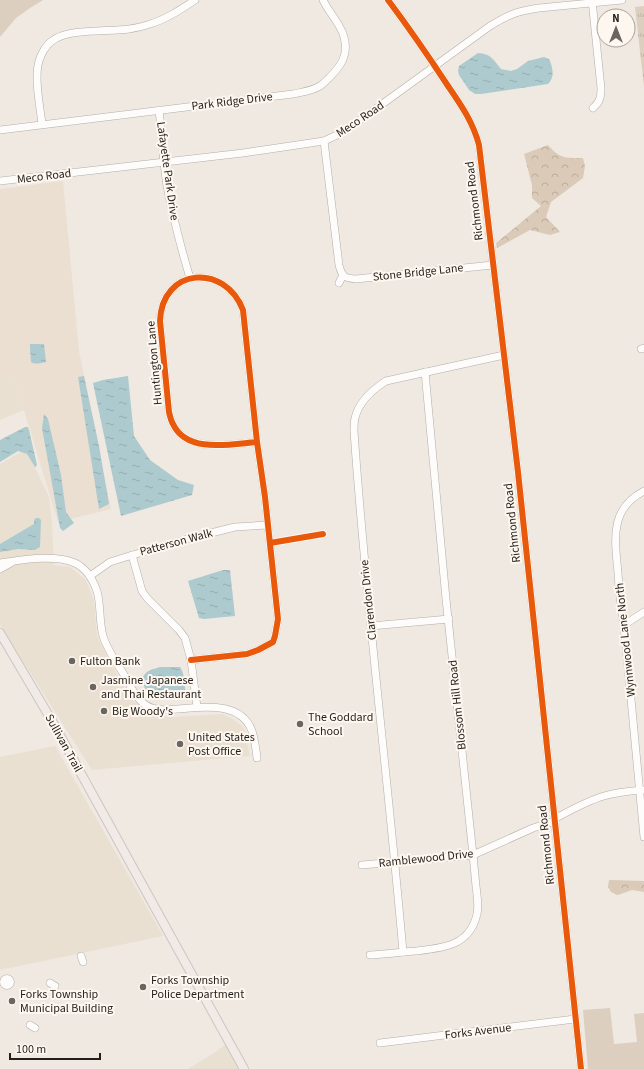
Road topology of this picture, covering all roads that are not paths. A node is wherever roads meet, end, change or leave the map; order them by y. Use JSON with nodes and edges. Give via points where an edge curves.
{"nodes":[{"id":1,"x":195,"y":0,"type":"edge"},
{"id":2,"x":323,"y":0,"type":"edge"},
{"id":3,"x":388,"y":0,"type":"edge"},
{"id":4,"x":622,"y":0,"type":"edge"},
{"id":5,"x":592,"y":1,"type":"edge"},
{"id":6,"x":435,"y":66,"type":"junction"},
{"id":7,"x":593,"y":108,"type":"dead end"},
{"id":8,"x":159,"y":110,"type":"junction"},
{"id":9,"x":42,"y":124,"type":"junction"},
{"id":10,"x":0,"y":130,"type":"edge"},
{"id":11,"x":324,"y":141,"type":"junction"},
{"id":12,"x":165,"y":162,"type":"junction"},
{"id":13,"x":0,"y":181,"type":"edge"},
{"id":14,"x":493,"y":265,"type":"junction"},
{"id":15,"x":343,"y":275,"type":"junction"},
{"id":16,"x":190,"y":278,"type":"junction"},
{"id":17,"x":339,"y":283,"type":"dead end"},
{"id":18,"x":504,"y":355,"type":"junction"},
{"id":19,"x":425,"y":372,"type":"junction"},
{"id":20,"x":257,"y":442,"type":"junction"},
{"id":21,"x":644,"y":491,"type":"edge"},
{"id":22,"x":268,"y":525,"type":"junction"},
{"id":23,"x":132,"y":555,"type":"junction"},
{"id":24,"x":15,"y":561,"type":"junction"},
{"id":25,"x":0,"y":563,"type":"edge"},
{"id":26,"x":0,"y":569,"type":"edge"},
{"id":27,"x":90,"y":576,"type":"junction"},
{"id":28,"x":644,"y":612,"type":"edge"},
{"id":29,"x":448,"y":619,"type":"junction"},
{"id":30,"x":624,"y":625,"type":"junction"},
{"id":31,"x":371,"y":626,"type":"junction"},
{"id":32,"x":0,"y":633,"type":"edge"},
{"id":33,"x":191,"y":660,"type":"junction"},
{"id":34,"x":197,"y":708,"type":"junction"},
{"id":35,"x":257,"y":758,"type":"dead end"},
{"id":36,"x":642,"y":790,"type":"edge"},
{"id":37,"x":555,"y":821,"type":"junction"},
{"id":38,"x":644,"y":838,"type":"edge"},
{"id":39,"x":473,"y":855,"type":"junction"},
{"id":40,"x":395,"y":861,"type":"junction"},
{"id":41,"x":362,"y":865,"type":"dead end"},
{"id":42,"x":403,"y":952,"type":"junction"},
{"id":43,"x":370,"y":955,"type":"dead end"},
{"id":44,"x":575,"y":1019,"type":"junction"},
{"id":45,"x":380,"y":1043,"type":"dead end"},
{"id":46,"x":244,"y":1069,"type":"edge"},
{"id":47,"x":581,"y":1069,"type":"edge"}],
"edges":[{"from":1,"to":9,"type":"street","via":[[162,20],[147,25],[130,29],[73,33],[52,40],[39,61],[36,75]]},
{"from":2,"to":8,"type":"street","name":"Park Ridge Drive","via":[[340,27],[346,49],[338,70],[321,86],[293,94]]},
{"from":3,"to":6,"type":"street","name":"Richmond Road"},
{"from":4,"to":5,"type":"street","name":"Meco Road"},
{"from":5,"to":6,"type":"street","name":"Meco Road","via":[[512,14],[490,26]]},
{"from":5,"to":7,"type":"street","via":[[601,88],[600,100]]},
{"from":6,"to":11,"type":"street","name":"Meco Road","via":[[364,118]]},
{"from":6,"to":14,"type":"street","name":"Richmond Road","via":[[468,117],[479,145]]},
{"from":8,"to":9,"type":"street","name":"Park Ridge Drive"},
{"from":8,"to":12,"type":"street","name":"Lafayette Park Drive"},
{"from":9,"to":10,"type":"street","name":"Park Ridge Drive"},
{"from":11,"to":12,"type":"street","name":"Meco Road"},
{"from":11,"to":15,"type":"street","via":[[339,265]]},
{"from":12,"to":13,"type":"street","name":"Meco Road"},
{"from":12,"to":16,"type":"street","name":"Lafayette Park Drive","via":[[173,215]]},
{"from":14,"to":15,"type":"street","name":"Stone Bridge Lane","via":[[356,279],[345,278]]},
{"from":14,"to":18,"type":"street","name":"Richmond Road"},
{"from":15,"to":17,"type":"street"},
{"from":16,"to":20,"type":"street","via":[[202,277],[224,284],[234,292],[241,303]]},
{"from":16,"to":20,"type":"street","name":"Huntington Lane","via":[[183,280],[171,290],[160,312],[169,412],[174,426],[182,435],[201,445]]},
{"from":18,"to":19,"type":"street","name":"Clarendon Drive"},
{"from":18,"to":37,"type":"street","name":"Richmond Road"},
{"from":19,"to":29,"type":"street","name":"Blossom Hill Road"},
{"from":19,"to":31,"type":"street","name":"Clarendon Drive","via":[[386,381],[363,401],[355,418],[361,530]]},
{"from":20,"to":22,"type":"street"},
{"from":21,"to":30,"type":"street","name":"Wynnwood Lane North","via":[[628,503],[621,514],[615,536]]},
{"from":22,"to":23,"type":"street","name":"Patterson Walk","via":[[223,530]]},
{"from":22,"to":33,"type":"street","via":[[278,619],[273,642],[247,654]]},
{"from":23,"to":27,"type":"street","name":"Patterson Walk","via":[[110,562]]},
{"from":23,"to":33,"type":"street","via":[[142,591],[185,638]]},
{"from":24,"to":25,"type":"street"},
{"from":24,"to":26,"type":"street"},
{"from":24,"to":27,"type":"street","via":[[60,559],[76,564]]},
{"from":27,"to":34,"type":"street","via":[[97,592],[103,636],[133,692],[147,706],[165,710]]},
{"from":28,"to":30,"type":"street"},
{"from":29,"to":31,"type":"street"},
{"from":29,"to":39,"type":"street","name":"Blossom Hill Road"},
{"from":30,"to":36,"type":"street","name":"Wynnwood Lane North"},
{"from":31,"to":40,"type":"street","name":"Clarendon Drive"},
{"from":32,"to":46,"type":"main road","name":"Sullivan Trail","via":[[52,721]]},
{"from":33,"to":34,"type":"street"},
{"from":34,"to":35,"type":"street","via":[[220,708],[238,714],[252,730]]},
{"from":36,"to":37,"type":"street","name":"Ramblewood Drive","via":[[603,796],[577,807]]},
{"from":36,"to":38,"type":"street","name":"Wynnwood Lane North"},
{"from":37,"to":39,"type":"street","name":"Ramblewood Drive"},
{"from":37,"to":44,"type":"street","name":"Richmond Road"},
{"from":39,"to":40,"type":"street","name":"Ramblewood Drive"},
{"from":39,"to":42,"type":"street","name":"Blossom Hill Road","via":[[477,913],[470,931],[448,946]]},
{"from":40,"to":41,"type":"street","name":"Ramblewood Drive"},
{"from":40,"to":42,"type":"street","name":"Clarendon Drive"},
{"from":42,"to":43,"type":"street","name":"Blossom Hill Road"},
{"from":44,"to":45,"type":"street","name":"Forks Avenue"},
{"from":44,"to":47,"type":"street","name":"Richmond Road"}]}
